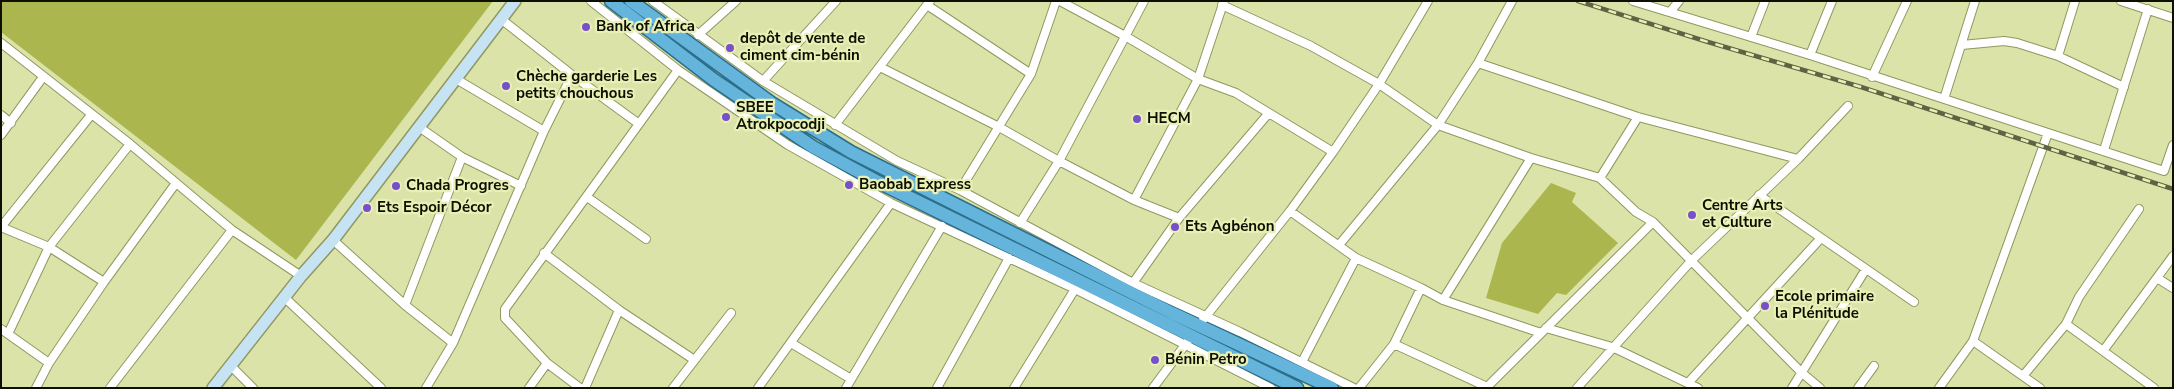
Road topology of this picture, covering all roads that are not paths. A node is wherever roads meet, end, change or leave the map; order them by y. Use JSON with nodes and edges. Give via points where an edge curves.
{"nodes":[{"id":1,"x":515,"y":1,"type":"edge"},
{"id":2,"x":591,"y":1,"type":"edge"},
{"id":3,"x":611,"y":1,"type":"edge"},
{"id":4,"x":632,"y":1,"type":"edge"},
{"id":5,"x":653,"y":1,"type":"edge"},
{"id":6,"x":736,"y":1,"type":"edge"},
{"id":7,"x":836,"y":1,"type":"edge"},
{"id":8,"x":1058,"y":1,"type":"edge"},
{"id":9,"x":1144,"y":1,"type":"edge"},
{"id":10,"x":1428,"y":1,"type":"edge"},
{"id":11,"x":1512,"y":1,"type":"edge"},
{"id":12,"x":1633,"y":1,"type":"edge"},
{"id":13,"x":1679,"y":1,"type":"edge"},
{"id":14,"x":1765,"y":1,"type":"edge"},
{"id":15,"x":1832,"y":1,"type":"edge"},
{"id":16,"x":1907,"y":1,"type":"edge"},
{"id":17,"x":1975,"y":1,"type":"edge"},
{"id":18,"x":2075,"y":1,"type":"edge"},
{"id":19,"x":2121,"y":1,"type":"edge"},
{"id":20,"x":928,"y":3,"type":"edge"},
{"id":21,"x":1223,"y":3,"type":"edge"},
{"id":22,"x":2148,"y":9,"type":"junction"},
{"id":23,"x":1670,"y":12,"type":"junction"},
{"id":24,"x":2173,"y":18,"type":"edge"},
{"id":25,"x":501,"y":19,"type":"junction"},
{"id":26,"x":698,"y":35,"type":"junction"},
{"id":27,"x":1125,"y":36,"type":"junction"},
{"id":28,"x":1751,"y":37,"type":"junction"},
{"id":29,"x":1,"y":43,"type":"edge"},
{"id":30,"x":1962,"y":45,"type":"junction"},
{"id":31,"x":1810,"y":55,"type":"junction"},
{"id":32,"x":2058,"y":56,"type":"junction"},
{"id":33,"x":1478,"y":63,"type":"junction"},
{"id":34,"x":880,"y":67,"type":"junction"},
{"id":35,"x":678,"y":70,"type":"junction"},
{"id":36,"x":1031,"y":74,"type":"junction"},
{"id":37,"x":572,"y":75,"type":"junction"},
{"id":38,"x":44,"y":77,"type":"junction"},
{"id":39,"x":1872,"y":77,"type":"junction"},
{"id":40,"x":456,"y":79,"type":"junction"},
{"id":41,"x":1198,"y":79,"type":"junction"},
{"id":42,"x":763,"y":81,"type":"junction"},
{"id":43,"x":1379,"y":84,"type":"junction"},
{"id":44,"x":2124,"y":86,"type":"junction"},
{"id":45,"x":1944,"y":99,"type":"junction"},
{"id":46,"x":1848,"y":106,"type":"dead end"},
{"id":47,"x":1268,"y":114,"type":"junction"},
{"id":48,"x":1,"y":115,"type":"edge"},
{"id":49,"x":91,"y":115,"type":"junction"},
{"id":50,"x":1638,"y":117,"type":"junction"},
{"id":51,"x":11,"y":123,"type":"junction"},
{"id":52,"x":639,"y":124,"type":"junction"},
{"id":53,"x":835,"y":125,"type":"junction"},
{"id":54,"x":1438,"y":125,"type":"junction"},
{"id":55,"x":419,"y":127,"type":"junction"},
{"id":56,"x":999,"y":127,"type":"junction"},
{"id":57,"x":544,"y":131,"type":"junction"},
{"id":58,"x":2048,"y":132,"type":"junction"},
{"id":59,"x":1,"y":135,"type":"edge"},
{"id":60,"x":130,"y":144,"type":"junction"},
{"id":61,"x":2173,"y":145,"type":"edge"},
{"id":62,"x":2104,"y":150,"type":"junction"},
{"id":63,"x":1333,"y":152,"type":"junction"},
{"id":64,"x":462,"y":156,"type":"junction"},
{"id":65,"x":1531,"y":158,"type":"junction"},
{"id":66,"x":1798,"y":159,"type":"junction"},
{"id":67,"x":1059,"y":161,"type":"junction"},
{"id":68,"x":1600,"y":178,"type":"junction"},
{"id":69,"x":176,"y":183,"type":"junction"},
{"id":70,"x":521,"y":186,"type":"junction"},
{"id":71,"x":960,"y":190,"type":"junction"},
{"id":72,"x":1758,"y":195,"type":"junction"},
{"id":73,"x":587,"y":197,"type":"junction"},
{"id":74,"x":1134,"y":200,"type":"junction"},
{"id":75,"x":892,"y":203,"type":"junction"},
{"id":76,"x":2139,"y":209,"type":"dead end"},
{"id":77,"x":1290,"y":211,"type":"junction"},
{"id":78,"x":1179,"y":218,"type":"junction"},
{"id":79,"x":1653,"y":222,"type":"junction"},
{"id":80,"x":1020,"y":223,"type":"junction"},
{"id":81,"x":942,"y":226,"type":"junction"},
{"id":82,"x":1,"y":227,"type":"edge"},
{"id":83,"x":232,"y":230,"type":"junction"},
{"id":84,"x":1821,"y":238,"type":"junction"},
{"id":85,"x":646,"y":239,"type":"dead end"},
{"id":86,"x":333,"y":240,"type":"junction"},
{"id":87,"x":1339,"y":245,"type":"junction"},
{"id":88,"x":49,"y":247,"type":"junction"},
{"id":89,"x":544,"y":253,"type":"junction"},
{"id":90,"x":2173,"y":256,"type":"edge"},
{"id":91,"x":1009,"y":258,"type":"junction"},
{"id":92,"x":1356,"y":258,"type":"junction"},
{"id":93,"x":1692,"y":260,"type":"junction"},
{"id":94,"x":1866,"y":269,"type":"junction"},
{"id":95,"x":301,"y":276,"type":"junction"},
{"id":96,"x":2157,"y":278,"type":"junction"},
{"id":97,"x":104,"y":282,"type":"junction"},
{"id":98,"x":1133,"y":284,"type":"junction"},
{"id":99,"x":1075,"y":288,"type":"junction"},
{"id":100,"x":1421,"y":288,"type":"junction"},
{"id":101,"x":2173,"y":288,"type":"edge"},
{"id":102,"x":284,"y":297,"type":"junction"},
{"id":103,"x":1443,"y":300,"type":"junction"},
{"id":104,"x":1914,"y":302,"type":"dead end"},
{"id":105,"x":405,"y":305,"type":"junction"},
{"id":106,"x":619,"y":310,"type":"junction"},
{"id":107,"x":731,"y":313,"type":"dead end"},
{"id":108,"x":1747,"y":317,"type":"junction"},
{"id":109,"x":2066,"y":324,"type":"junction"},
{"id":110,"x":1196,"y":331,"type":"junction"},
{"id":111,"x":1544,"y":331,"type":"junction"},
{"id":112,"x":4,"y":332,"type":"edge"},
{"id":113,"x":1973,"y":341,"type":"junction"},
{"id":114,"x":453,"y":343,"type":"junction"},
{"id":115,"x":791,"y":343,"type":"junction"},
{"id":116,"x":1394,"y":344,"type":"junction"},
{"id":117,"x":1612,"y":347,"type":"junction"},
{"id":118,"x":2103,"y":351,"type":"junction"},
{"id":119,"x":693,"y":360,"type":"junction"},
{"id":120,"x":1302,"y":362,"type":"junction"},
{"id":121,"x":49,"y":363,"type":"junction"},
{"id":122,"x":547,"y":363,"type":"junction"},
{"id":123,"x":231,"y":366,"type":"junction"},
{"id":124,"x":1874,"y":366,"type":"dead end"},
{"id":125,"x":1801,"y":372,"type":"junction"},
{"id":126,"x":2023,"y":376,"type":"junction"},
{"id":127,"x":852,"y":379,"type":"junction"},
{"id":128,"x":1688,"y":383,"type":"junction"},
{"id":129,"x":1486,"y":387,"type":"edge"},
{"id":130,"x":36,"y":388,"type":"edge"},
{"id":131,"x":110,"y":388,"type":"edge"},
{"id":132,"x":214,"y":388,"type":"edge"},
{"id":133,"x":253,"y":388,"type":"edge"},
{"id":134,"x":381,"y":388,"type":"edge"},
{"id":135,"x":426,"y":388,"type":"edge"},
{"id":136,"x":529,"y":388,"type":"edge"},
{"id":137,"x":580,"y":388,"type":"edge"},
{"id":138,"x":585,"y":388,"type":"edge"},
{"id":139,"x":673,"y":388,"type":"edge"},
{"id":140,"x":758,"y":388,"type":"edge"},
{"id":141,"x":846,"y":388,"type":"edge"},
{"id":142,"x":936,"y":388,"type":"edge"},
{"id":143,"x":1014,"y":388,"type":"edge"},
{"id":144,"x":1153,"y":388,"type":"edge"},
{"id":145,"x":1271,"y":388,"type":"edge"},
{"id":146,"x":1297,"y":388,"type":"edge"},
{"id":147,"x":1332,"y":388,"type":"edge"},
{"id":148,"x":1354,"y":388,"type":"edge"},
{"id":149,"x":1359,"y":388,"type":"edge"},
{"id":150,"x":1577,"y":388,"type":"edge"},
{"id":151,"x":1698,"y":388,"type":"edge"},
{"id":152,"x":1792,"y":388,"type":"edge"},
{"id":153,"x":1820,"y":388,"type":"edge"},
{"id":154,"x":1858,"y":388,"type":"edge"},
{"id":155,"x":1939,"y":388,"type":"edge"},
{"id":156,"x":2040,"y":388,"type":"edge"},
{"id":157,"x":2154,"y":388,"type":"edge"}],
"edges":[{"from":1,"to":25,"type":"main road"},
{"from":2,"to":35,"type":"street"},
{"from":3,"to":110,"type":"highway","via":[[714,80],[813,147],[878,182]]},
{"from":4,"to":110,"type":"highway","via":[[773,104],[828,139]]},
{"from":5,"to":26,"type":"street"},
{"from":6,"to":26,"type":"street"},
{"from":7,"to":42,"type":"street"},
{"from":8,"to":27,"type":"street"},
{"from":8,"to":36,"type":"street"},
{"from":9,"to":27,"type":"street"},
{"from":10,"to":43,"type":"street"},
{"from":11,"to":33,"type":"street"},
{"from":12,"to":23,"type":"street"},
{"from":13,"to":23,"type":"street"},
{"from":14,"to":28,"type":"street"},
{"from":15,"to":31,"type":"street"},
{"from":16,"to":39,"type":"street"},
{"from":17,"to":30,"type":"street"},
{"from":18,"to":32,"type":"street"},
{"from":19,"to":22,"type":"street"},
{"from":20,"to":34,"type":"street"},
{"from":20,"to":36,"type":"street"},
{"from":21,"to":41,"type":"street"},
{"from":21,"to":43,"type":"street"},
{"from":22,"to":24,"type":"street"},
{"from":22,"to":44,"type":"street"},
{"from":23,"to":28,"type":"street"},
{"from":25,"to":37,"type":"street"},
{"from":25,"to":40,"type":"main road"},
{"from":26,"to":42,"type":"street"},
{"from":27,"to":41,"type":"street"},
{"from":27,"to":67,"type":"street"},
{"from":28,"to":31,"type":"street"},
{"from":29,"to":38,"type":"street"},
{"from":30,"to":32,"type":"street","via":[[2010,41]]},
{"from":30,"to":45,"type":"street"},
{"from":31,"to":39,"type":"street"},
{"from":32,"to":44,"type":"street"},
{"from":33,"to":50,"type":"street"},
{"from":33,"to":54,"type":"street"},
{"from":34,"to":53,"type":"street"},
{"from":34,"to":56,"type":"street"},
{"from":35,"to":52,"type":"street"},
{"from":35,"to":75,"type":"street","via":[[788,145]]},
{"from":36,"to":56,"type":"street"},
{"from":37,"to":52,"type":"street"},
{"from":37,"to":57,"type":"street"},
{"from":38,"to":49,"type":"street"},
{"from":38,"to":51,"type":"street"},
{"from":39,"to":45,"type":"street"},
{"from":40,"to":55,"type":"main road"},
{"from":40,"to":57,"type":"street"},
{"from":41,"to":47,"type":"street","via":[[1236,93]]},
{"from":41,"to":74,"type":"street"},
{"from":42,"to":53,"type":"street"},
{"from":43,"to":54,"type":"street"},
{"from":43,"to":63,"type":"street"},
{"from":44,"to":62,"type":"street"},
{"from":45,"to":58,"type":"street"},
{"from":46,"to":66,"type":"street"},
{"from":47,"to":63,"type":"street"},
{"from":47,"to":78,"type":"street"},
{"from":48,"to":51,"type":"street"},
{"from":49,"to":60,"type":"street"},
{"from":49,"to":82,"type":"street"},
{"from":50,"to":66,"type":"street"},
{"from":50,"to":68,"type":"street"},
{"from":51,"to":59,"type":"street"},
{"from":52,"to":73,"type":"street"},
{"from":53,"to":71,"type":"street"},
{"from":54,"to":65,"type":"street"},
{"from":54,"to":87,"type":"street"},
{"from":55,"to":64,"type":"street"},
{"from":55,"to":86,"type":"main road"},
{"from":56,"to":67,"type":"street"},
{"from":56,"to":71,"type":"street"},
{"from":57,"to":70,"type":"street"},
{"from":58,"to":62,"type":"street"},
{"from":58,"to":113,"type":"street"},
{"from":60,"to":69,"type":"street"},
{"from":60,"to":88,"type":"street"},
{"from":61,"to":62,"type":"street","via":[[2164,171]]},
{"from":63,"to":77,"type":"street"},
{"from":64,"to":70,"type":"street"},
{"from":64,"to":105,"type":"street"},
{"from":65,"to":68,"type":"street"},
{"from":65,"to":103,"type":"street"},
{"from":66,"to":72,"type":"street"},
{"from":67,"to":74,"type":"street"},
{"from":67,"to":80,"type":"street"},
{"from":68,"to":79,"type":"street","via":[[1636,212]]},
{"from":69,"to":83,"type":"street"},
{"from":69,"to":97,"type":"street"},
{"from":70,"to":114,"type":"street"},
{"from":71,"to":80,"type":"street"},
{"from":72,"to":84,"type":"street"},
{"from":72,"to":93,"type":"street"},
{"from":73,"to":85,"type":"street"},
{"from":73,"to":89,"type":"street"},
{"from":74,"to":78,"type":"street"},
{"from":75,"to":81,"type":"street"},
{"from":75,"to":115,"type":"street"},
{"from":76,"to":109,"type":"street","via":[[2079,297]]},
{"from":77,"to":87,"type":"street"},
{"from":77,"to":110,"type":"street"},
{"from":78,"to":98,"type":"street"},
{"from":79,"to":93,"type":"street"},
{"from":79,"to":111,"type":"street"},
{"from":80,"to":98,"type":"street"},
{"from":81,"to":91,"type":"street"},
{"from":81,"to":127,"type":"street"},
{"from":82,"to":88,"type":"street"},
{"from":83,"to":95,"type":"street"},
{"from":83,"to":131,"type":"street"},
{"from":84,"to":94,"type":"street"},
{"from":84,"to":108,"type":"street"},
{"from":86,"to":95,"type":"main road"},
{"from":86,"to":105,"type":"street"},
{"from":87,"to":92,"type":"street"},
{"from":88,"to":97,"type":"street"},
{"from":88,"to":112,"type":"street"},
{"from":89,"to":106,"type":"street"},
{"from":89,"to":122,"type":"street","via":[[504,314]]},
{"from":90,"to":96,"type":"street"},
{"from":91,"to":99,"type":"street"},
{"from":91,"to":142,"type":"street"},
{"from":92,"to":100,"type":"street"},
{"from":92,"to":120,"type":"street"},
{"from":93,"to":108,"type":"street"},
{"from":93,"to":117,"type":"street"},
{"from":94,"to":104,"type":"street"},
{"from":94,"to":125,"type":"street"},
{"from":95,"to":102,"type":"main road"},
{"from":96,"to":101,"type":"street"},
{"from":96,"to":118,"type":"street"},
{"from":97,"to":121,"type":"street"},
{"from":98,"to":110,"type":"street"},
{"from":99,"to":110,"type":"street"},
{"from":99,"to":143,"type":"street"},
{"from":100,"to":103,"type":"street"},
{"from":100,"to":116,"type":"street"},
{"from":102,"to":123,"type":"main road"},
{"from":102,"to":134,"type":"street"},
{"from":103,"to":111,"type":"street"},
{"from":105,"to":114,"type":"street"},
{"from":106,"to":119,"type":"street"},
{"from":106,"to":138,"type":"street"},
{"from":107,"to":119,"type":"street"},
{"from":108,"to":125,"type":"street"},
{"from":108,"to":128,"type":"street"},
{"from":109,"to":118,"type":"street"},
{"from":109,"to":126,"type":"street"},
{"from":110,"to":120,"type":"street"},
{"from":110,"to":144,"type":"street"},
{"from":110,"to":145,"type":"street"},
{"from":110,"to":146,"type":"highway"},
{"from":110,"to":147,"type":"highway"},
{"from":111,"to":117,"type":"street"},
{"from":111,"to":129,"type":"street"},
{"from":112,"to":121,"type":"street"},
{"from":113,"to":126,"type":"street"},
{"from":113,"to":155,"type":"street"},
{"from":114,"to":135,"type":"street"},
{"from":115,"to":127,"type":"street"},
{"from":115,"to":140,"type":"street"},
{"from":116,"to":129,"type":"street"},
{"from":116,"to":149,"type":"street"},
{"from":117,"to":128,"type":"street"},
{"from":117,"to":150,"type":"street"},
{"from":118,"to":157,"type":"street"},
{"from":119,"to":139,"type":"street"},
{"from":120,"to":148,"type":"street"},
{"from":121,"to":130,"type":"street"},
{"from":122,"to":136,"type":"street"},
{"from":122,"to":137,"type":"street"},
{"from":123,"to":132,"type":"main road"},
{"from":123,"to":133,"type":"street"},
{"from":124,"to":154,"type":"street"},
{"from":125,"to":152,"type":"street"},
{"from":125,"to":153,"type":"street"},
{"from":126,"to":156,"type":"street"},
{"from":127,"to":141,"type":"street"},
{"from":128,"to":151,"type":"street"}]}
